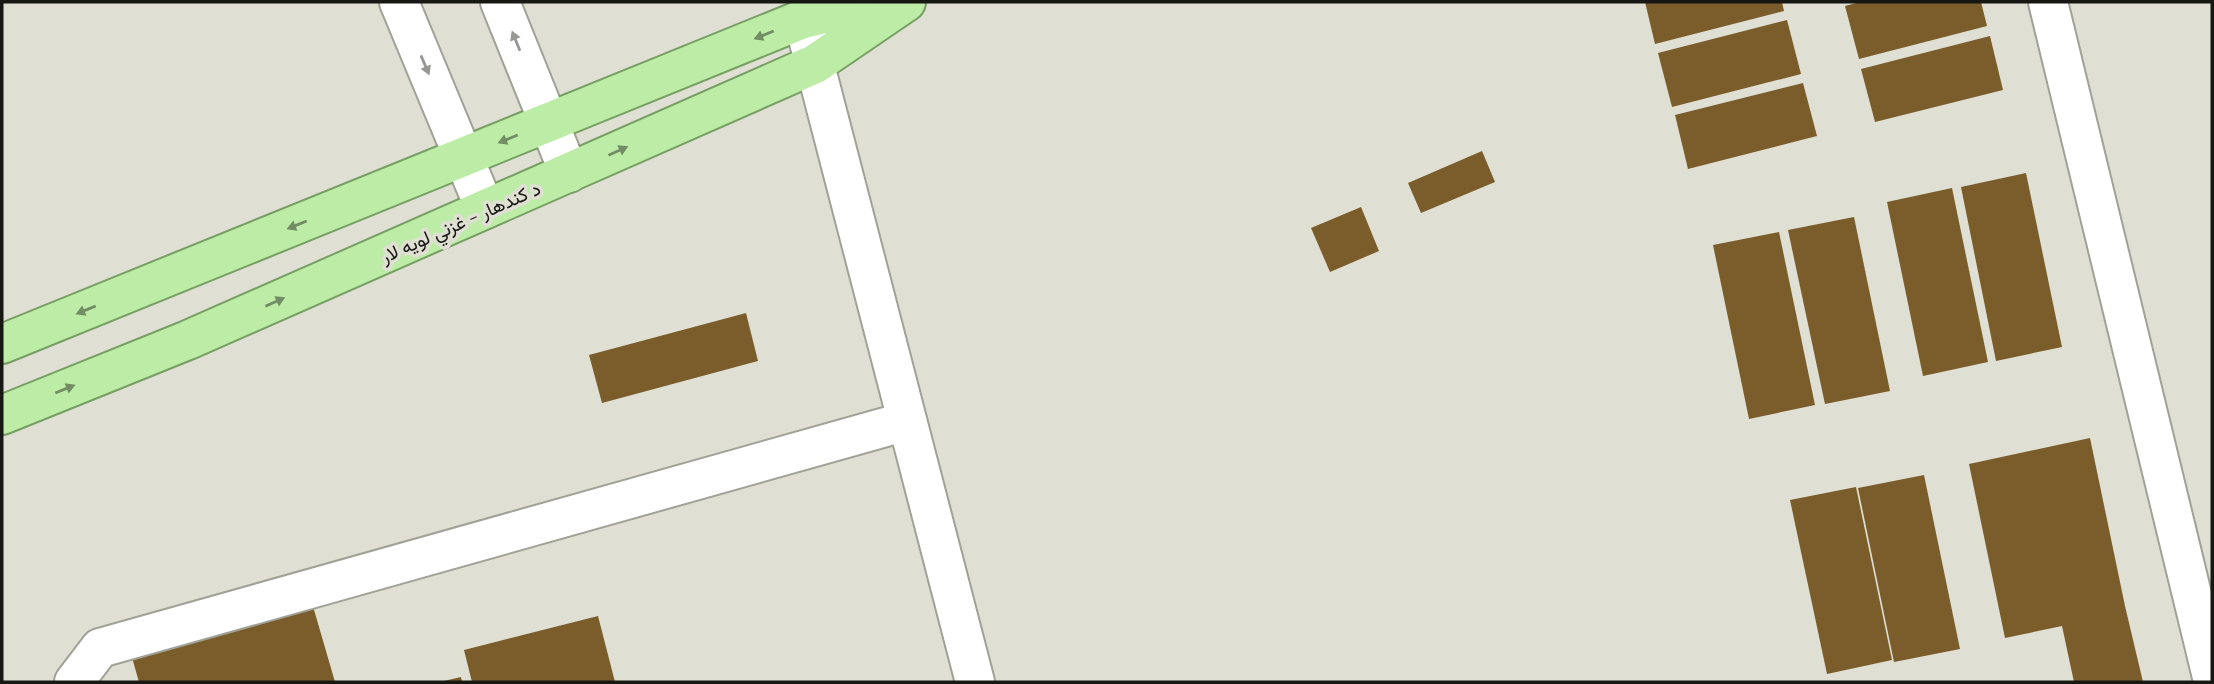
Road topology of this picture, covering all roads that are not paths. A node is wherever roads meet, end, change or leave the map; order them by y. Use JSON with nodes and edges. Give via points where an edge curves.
{"nodes":[{"id":1,"x":399,"y":2,"type":"edge"},
{"id":2,"x":500,"y":2,"type":"edge"},
{"id":3,"x":876,"y":2,"type":"edge"},
{"id":4,"x":906,"y":2,"type":"edge"},
{"id":5,"x":2048,"y":2,"type":"edge"},
{"id":6,"x":803,"y":19,"type":"junction"},
{"id":7,"x":815,"y":64,"type":"junction"},
{"id":8,"x":550,"y":122,"type":"junction"},
{"id":9,"x":464,"y":157,"type":"junction"},
{"id":10,"x":569,"y":173,"type":"junction"},
{"id":11,"x":485,"y":209,"type":"junction"},
{"id":12,"x":2,"y":344,"type":"edge"},
{"id":13,"x":2,"y":415,"type":"edge"},
{"id":14,"x":907,"y":421,"type":"junction"},
{"id":15,"x":2212,"y":677,"type":"edge"},
{"id":16,"x":74,"y":682,"type":"edge"},
{"id":17,"x":975,"y":682,"type":"edge"}],
"edges":[{"from":1,"to":9,"type":"street","one_way":true},
{"from":8,"to":2,"type":"street","one_way":true},
{"from":3,"to":6,"type":"highway"},
{"from":4,"to":7,"type":"highway","name":"د کندهار - غزني لويه لار"},
{"from":5,"to":15,"type":"street"},
{"from":6,"to":7,"type":"street"},
{"from":6,"to":8,"type":"highway","one_way":true},
{"from":10,"to":7,"type":"highway","name":"د کندهار - غزني لويه لار","one_way":true},
{"from":7,"to":14,"type":"street"},
{"from":8,"to":9,"type":"highway","one_way":true},
{"from":8,"to":10,"type":"street"},
{"from":9,"to":11,"type":"street"},
{"from":9,"to":12,"type":"highway","one_way":true},
{"from":10,"to":11,"type":"highway","name":"د کندهار - غزني لويه لار"},
{"from":13,"to":11,"type":"highway","name":"د کندهار - غزني لويه لار","one_way":true,"via":[[188,340]]},
{"from":14,"to":16,"type":"street","via":[[100,648]]},
{"from":14,"to":17,"type":"street"}]}
